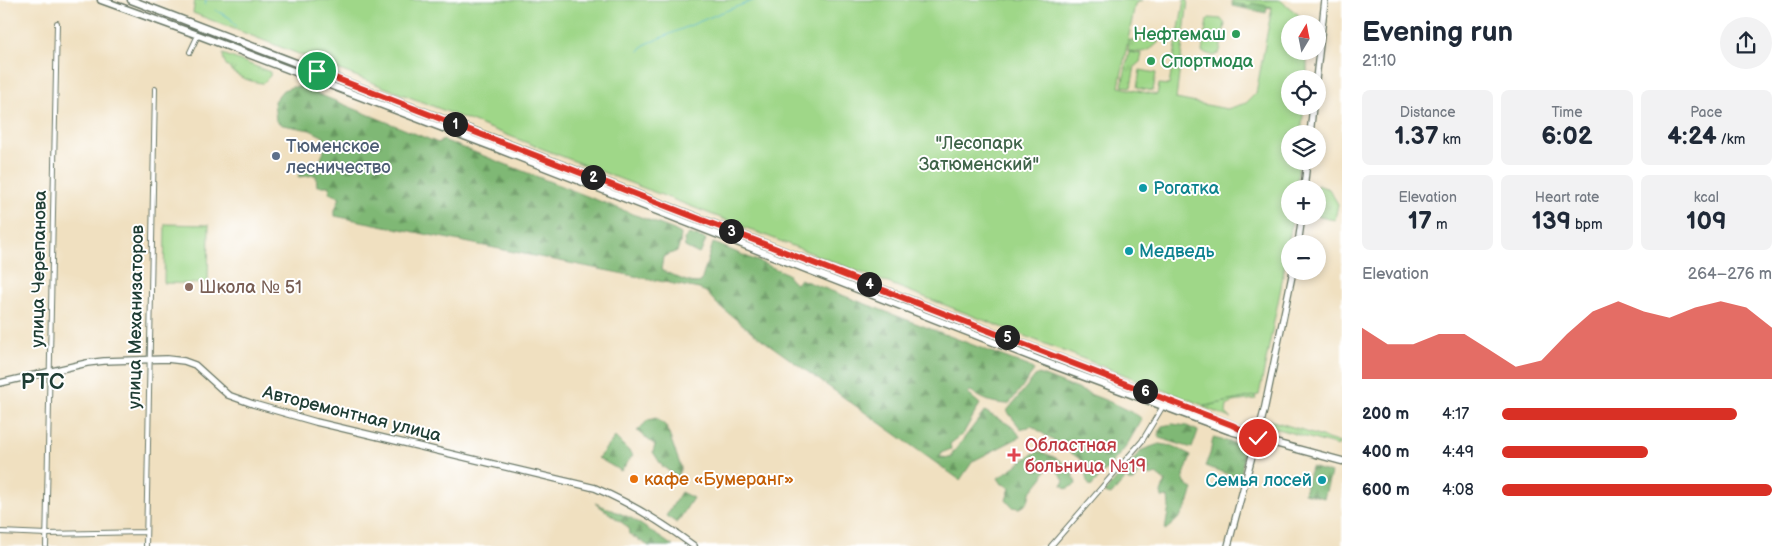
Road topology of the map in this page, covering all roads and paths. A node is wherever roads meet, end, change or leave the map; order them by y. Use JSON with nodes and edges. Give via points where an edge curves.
{"nodes":[{"id":1,"x":101,"y":0,"type":"edge"},
{"id":2,"x":131,"y":0,"type":"edge"},
{"id":3,"x":1325,"y":0,"type":"edge"},
{"id":4,"x":57,"y":23,"type":"dead end"},
{"id":5,"x":198,"y":35,"type":"junction"},
{"id":6,"x":190,"y":52,"type":"dead end"},
{"id":7,"x":1317,"y":70,"type":"edge"},
{"id":8,"x":155,"y":89,"type":"dead end"},
{"id":9,"x":1291,"y":280,"type":"edge"},
{"id":10,"x":893,"y":293,"type":"junction"},
{"id":11,"x":890,"y":301,"type":"junction"},
{"id":12,"x":149,"y":360,"type":"junction"},
{"id":13,"x":50,"y":371,"type":"junction"},
{"id":14,"x":0,"y":383,"type":"edge"},
{"id":15,"x":1163,"y":406,"type":"junction"},
{"id":16,"x":1258,"y":438,"type":"junction"},
{"id":17,"x":1342,"y":461,"type":"edge"},
{"id":18,"x":0,"y":532,"type":"edge"},
{"id":19,"x":146,"y":532,"type":"junction"},
{"id":20,"x":47,"y":534,"type":"junction"},
{"id":21,"x":46,"y":546,"type":"edge"},
{"id":22,"x":146,"y":546,"type":"edge"},
{"id":23,"x":694,"y":546,"type":"edge"},
{"id":24,"x":1051,"y":546,"type":"edge"},
{"id":25,"x":1228,"y":546,"type":"edge"}],
"edges":[{"from":1,"to":5,"type":"main road"},
{"from":2,"to":10,"type":"main road"},
{"from":3,"to":7,"type":"street"},
{"from":4,"to":13,"type":"street","name":"улица Черепанова"},
{"from":5,"to":6,"type":"street"},
{"from":5,"to":11,"type":"main road"},
{"from":8,"to":12,"type":"street","name":"улица Механизаторов"},
{"from":9,"to":16,"type":"street"},
{"from":10,"to":11,"type":"main road"},
{"from":10,"to":16,"type":"main road"},
{"from":11,"to":15,"type":"main road"},
{"from":12,"to":13,"type":"street","name":"Авторемонтная улица","via":[[87,363]]},
{"from":12,"to":19,"type":"street","name":"улица Механизаторов"},
{"from":12,"to":23,"type":"street","name":"Авторемонтная улица","via":[[190,362],[228,395],[274,411],[595,488],[625,502]]},
{"from":13,"to":14,"type":"street","name":"Авторемонтная улица"},
{"from":13,"to":20,"type":"street","name":"улица Черепанова"},
{"from":15,"to":16,"type":"main road"},
{"from":15,"to":24,"type":"street","via":[[1142,441]]},
{"from":16,"to":17,"type":"main road"},
{"from":16,"to":25,"type":"street"},
{"from":18,"to":20,"type":"street"},
{"from":19,"to":20,"type":"street"},
{"from":19,"to":22,"type":"street","name":"улица Механизаторов"},
{"from":20,"to":21,"type":"street","name":"улица Черепанова"}]}
